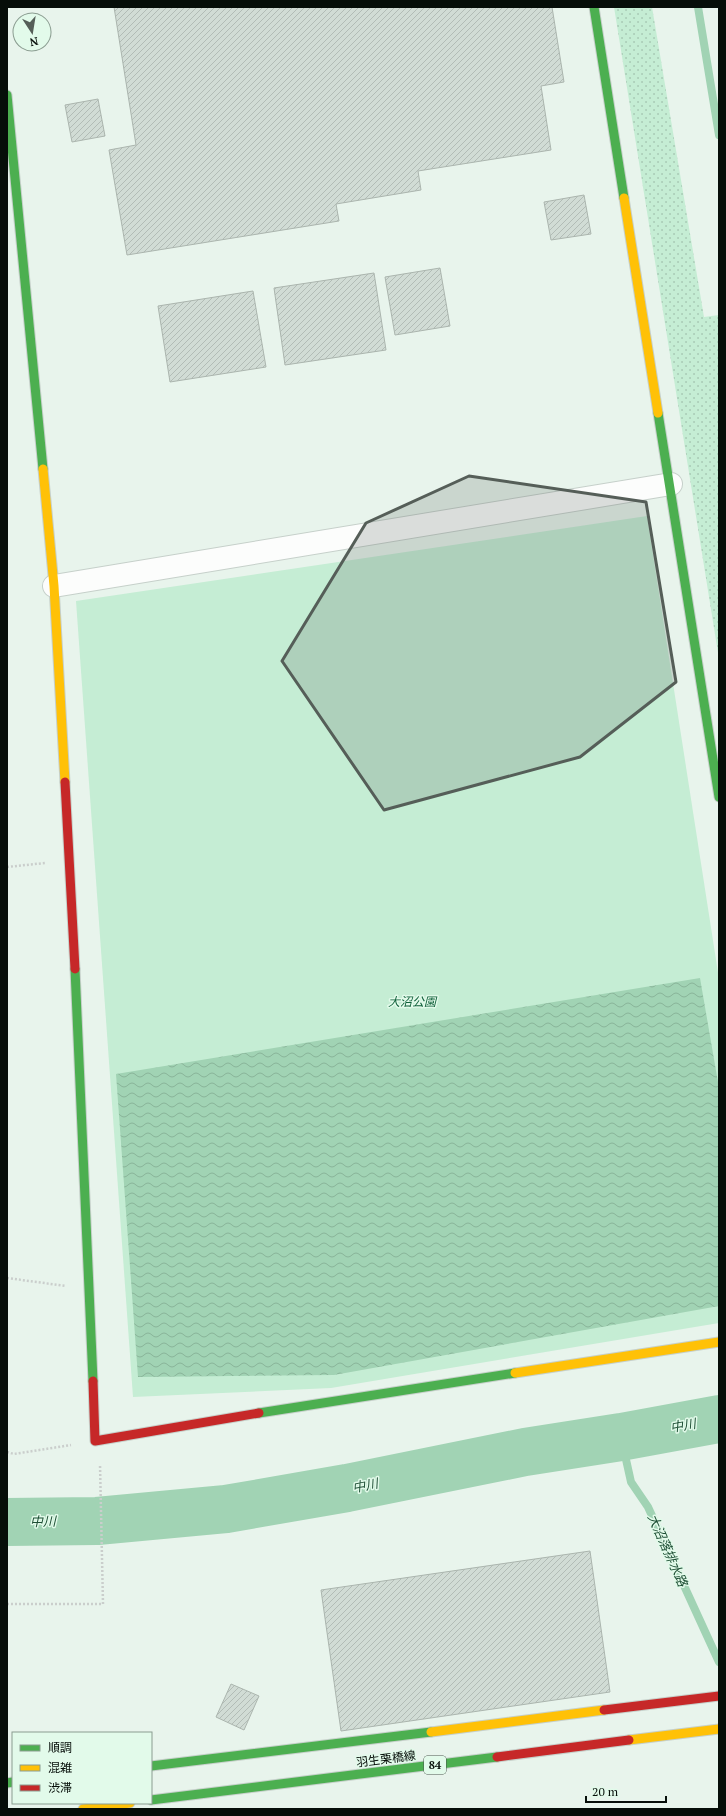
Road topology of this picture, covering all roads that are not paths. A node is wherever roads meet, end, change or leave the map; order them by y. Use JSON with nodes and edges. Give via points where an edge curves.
{"nodes":[{"id":1,"x":594,"y":7,"type":"edge"},
{"id":2,"x":7,"y":95,"type":"edge"},
{"id":3,"x":671,"y":484,"type":"junction"},
{"id":4,"x":54,"y":586,"type":"junction"},
{"id":5,"x":719,"y":797,"type":"edge"},
{"id":6,"x":719,"y":1342,"type":"edge"},
{"id":7,"x":719,"y":1696,"type":"edge"},
{"id":8,"x":719,"y":1729,"type":"edge"},
{"id":9,"x":152,"y":1766,"type":"edge"},
{"id":10,"x":152,"y":1800,"type":"edge"},
{"id":11,"x":122,"y":1804,"type":"edge"},
{"id":12,"x":83,"y":1809,"type":"edge"}],
"edges":[{"from":1,"to":3,"type":"street"},
{"from":2,"to":4,"type":"street"},
{"from":3,"to":4,"type":"street"},
{"from":3,"to":5,"type":"street"},
{"from":4,"to":6,"type":"street","via":[[70,860],[95,1441],[333,1400]]},
{"from":7,"to":9,"type":"street","name":"羽生栗橋線"},
{"from":8,"to":10,"type":"street","name":"羽生栗橋線","number":"84"},
{"from":11,"to":12,"type":"street"}]}
